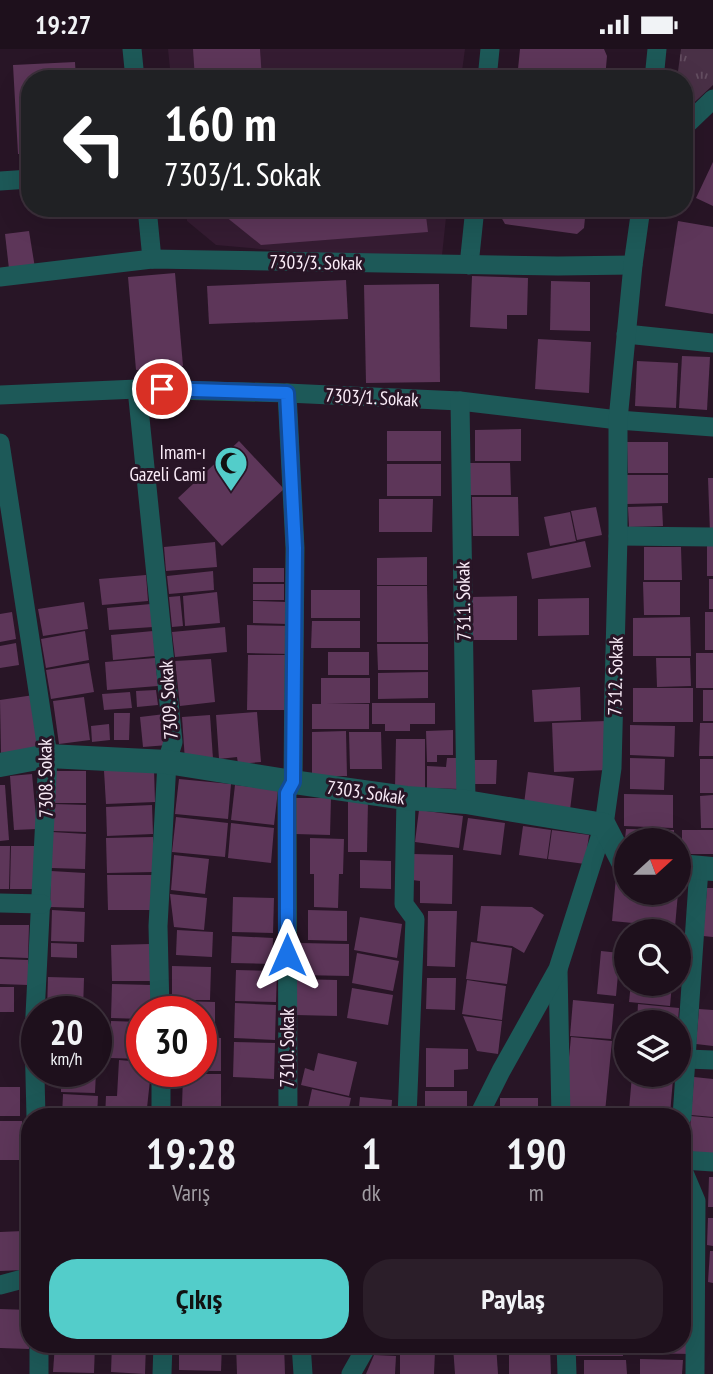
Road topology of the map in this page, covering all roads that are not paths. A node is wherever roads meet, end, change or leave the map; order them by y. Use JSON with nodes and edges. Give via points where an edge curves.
{"nodes":[{"id":1,"x":132,"y":49,"type":"edge"},
{"id":2,"x":490,"y":49,"type":"edge"},
{"id":3,"x":657,"y":49,"type":"edge"},
{"id":4,"x":134,"y":70,"type":"edge"},
{"id":5,"x":488,"y":70,"type":"edge"},
{"id":6,"x":655,"y":70,"type":"edge"},
{"id":7,"x":713,"y":99,"type":"edge"},
{"id":8,"x":693,"y":118,"type":"edge"},
{"id":9,"x":21,"y":180,"type":"edge"},
{"id":10,"x":0,"y":181,"type":"edge"},
{"id":11,"x":148,"y":217,"type":"edge"},
{"id":12,"x":474,"y":217,"type":"edge"},
{"id":13,"x":640,"y":217,"type":"edge"},
{"id":14,"x":152,"y":259,"type":"junction"},
{"id":15,"x":469,"y":265,"type":"junction"},
{"id":16,"x":634,"y":265,"type":"junction"},
{"id":17,"x":0,"y":277,"type":"edge"},
{"id":18,"x":626,"y":334,"type":"junction"},
{"id":19,"x":713,"y":343,"type":"edge"},
{"id":20,"x":137,"y":389,"type":"junction"},
{"id":21,"x":287,"y":393,"type":"junction"},
{"id":22,"x":0,"y":395,"type":"edge"},
{"id":23,"x":460,"y":401,"type":"junction"},
{"id":24,"x":618,"y":420,"type":"junction"},
{"id":25,"x":713,"y":427,"type":"edge"},
{"id":26,"x":0,"y":443,"type":"edge"},
{"id":27,"x":618,"y":536,"type":"junction"},
{"id":28,"x":713,"y":537,"type":"edge"},
{"id":29,"x":48,"y":756,"type":"junction"},
{"id":30,"x":167,"y":762,"type":"junction"},
{"id":31,"x":0,"y":765,"type":"edge"},
{"id":32,"x":293,"y":782,"type":"junction"},
{"id":33,"x":406,"y":798,"type":"junction"},
{"id":34,"x":466,"y":802,"type":"junction"},
{"id":35,"x":604,"y":825,"type":"junction"},
{"id":36,"x":614,"y":844,"type":"edge"},
{"id":37,"x":697,"y":868,"type":"edge"},
{"id":38,"x":0,"y":903,"type":"edge"},
{"id":39,"x":42,"y":904,"type":"junction"},
{"id":40,"x":558,"y":969,"type":"junction"},
{"id":41,"x":160,"y":996,"type":"edge"},
{"id":42,"x":690,"y":1010,"type":"edge"},
{"id":43,"x":691,"y":1059,"type":"edge"},
{"id":44,"x":713,"y":1060,"type":"edge"},
{"id":45,"x":160,"y":1087,"type":"edge"},
{"id":46,"x":685,"y":1087,"type":"edge"},
{"id":47,"x":36,"y":1108,"type":"edge"},
{"id":48,"x":161,"y":1108,"type":"edge"},
{"id":49,"x":288,"y":1108,"type":"edge"},
{"id":50,"x":407,"y":1108,"type":"edge"},
{"id":51,"x":482,"y":1108,"type":"edge"},
{"id":52,"x":561,"y":1108,"type":"edge"},
{"id":53,"x":683,"y":1108,"type":"edge"},
{"id":54,"x":691,"y":1161,"type":"edge"},
{"id":55,"x":713,"y":1162,"type":"edge"},
{"id":56,"x":691,"y":1189,"type":"edge"},
{"id":57,"x":21,"y":1279,"type":"edge"},
{"id":58,"x":0,"y":1285,"type":"edge"},
{"id":59,"x":38,"y":1353,"type":"edge"},
{"id":60,"x":163,"y":1353,"type":"edge"},
{"id":61,"x":302,"y":1353,"type":"edge"},
{"id":62,"x":363,"y":1353,"type":"edge"},
{"id":63,"x":566,"y":1353,"type":"edge"},
{"id":64,"x":39,"y":1374,"type":"edge"},
{"id":65,"x":162,"y":1374,"type":"edge"},
{"id":66,"x":303,"y":1374,"type":"edge"},
{"id":67,"x":351,"y":1374,"type":"edge"},
{"id":68,"x":567,"y":1374,"type":"edge"},
{"id":69,"x":695,"y":1374,"type":"edge"}],
"edges":[{"from":1,"to":4,"type":"street"},
{"from":2,"to":5,"type":"street"},
{"from":3,"to":6,"type":"street"},
{"from":7,"to":8,"type":"street"},
{"from":9,"to":10,"type":"street"},
{"from":11,"to":14,"type":"street"},
{"from":12,"to":15,"type":"street"},
{"from":13,"to":16,"type":"street","name":"7312. Sokak"},
{"from":14,"to":15,"type":"street","name":"7303/3. Sokak"},
{"from":14,"to":17,"type":"street","name":"7303/3. Sokak"},
{"from":15,"to":16,"type":"street","name":"7303/3. Sokak"},
{"from":16,"to":18,"type":"street","name":"7312. Sokak"},
{"from":18,"to":19,"type":"street"},
{"from":18,"to":24,"type":"street","name":"7312. Sokak"},
{"from":20,"to":21,"type":"street","name":"7303/1. Sokak"},
{"from":20,"to":22,"type":"street","name":"7303/1. Sokak"},
{"from":20,"to":30,"type":"street","name":"7309. Sokak","via":[[173,742]]},
{"from":21,"to":23,"type":"street","name":"7303/1. Sokak"},
{"from":21,"to":32,"type":"street","name":"7310. Sokak","via":[[295,548]]},
{"from":23,"to":24,"type":"street","name":"7303/1. Sokak"},
{"from":23,"to":34,"type":"street","name":"7311. Sokak"},
{"from":24,"to":25,"type":"street","name":"7303/1. Sokak"},
{"from":24,"to":27,"type":"street","name":"7312. Sokak"},
{"from":26,"to":29,"type":"street","name":"7308. Sokak"},
{"from":27,"to":28,"type":"street"},
{"from":27,"to":35,"type":"street","name":"7312. Sokak","via":[[612,768]]},
{"from":29,"to":30,"type":"street","name":"7303. Sokak"},
{"from":29,"to":31,"type":"street","name":"7303. Sokak"},
{"from":29,"to":39,"type":"street","name":"7308. Sokak"},
{"from":30,"to":32,"type":"street","name":"7303. Sokak"},
{"from":30,"to":41,"type":"street","name":"7309. Sokak","via":[[158,926]]},
{"from":32,"to":33,"type":"street","name":"7303. Sokak"},
{"from":32,"to":49,"type":"street","name":"7310. Sokak","via":[[287,793]]},
{"from":33,"to":34,"type":"street","name":"7303. Sokak"},
{"from":33,"to":50,"type":"street","via":[[404,904],[415,919]]},
{"from":34,"to":35,"type":"street","name":"7303. Sokak"},
{"from":35,"to":36,"type":"street"},
{"from":35,"to":40,"type":"street","name":"7312. Sokak"},
{"from":37,"to":42,"type":"street"},
{"from":38,"to":39,"type":"street"},
{"from":39,"to":47,"type":"street","name":"7308. Sokak","via":[[34,1035]]},
{"from":40,"to":51,"type":"street","name":"7312. Sokak"},
{"from":40,"to":52,"type":"street"},
{"from":43,"to":44,"type":"street"},
{"from":45,"to":48,"type":"street"},
{"from":46,"to":53,"type":"street"},
{"from":54,"to":55,"type":"street"},
{"from":56,"to":69,"type":"street","via":[[696,1201]]},
{"from":57,"to":58,"type":"street"},
{"from":59,"to":64,"type":"street"},
{"from":60,"to":65,"type":"street"},
{"from":61,"to":66,"type":"street"},
{"from":62,"to":67,"type":"street"},
{"from":63,"to":68,"type":"street"}]}
